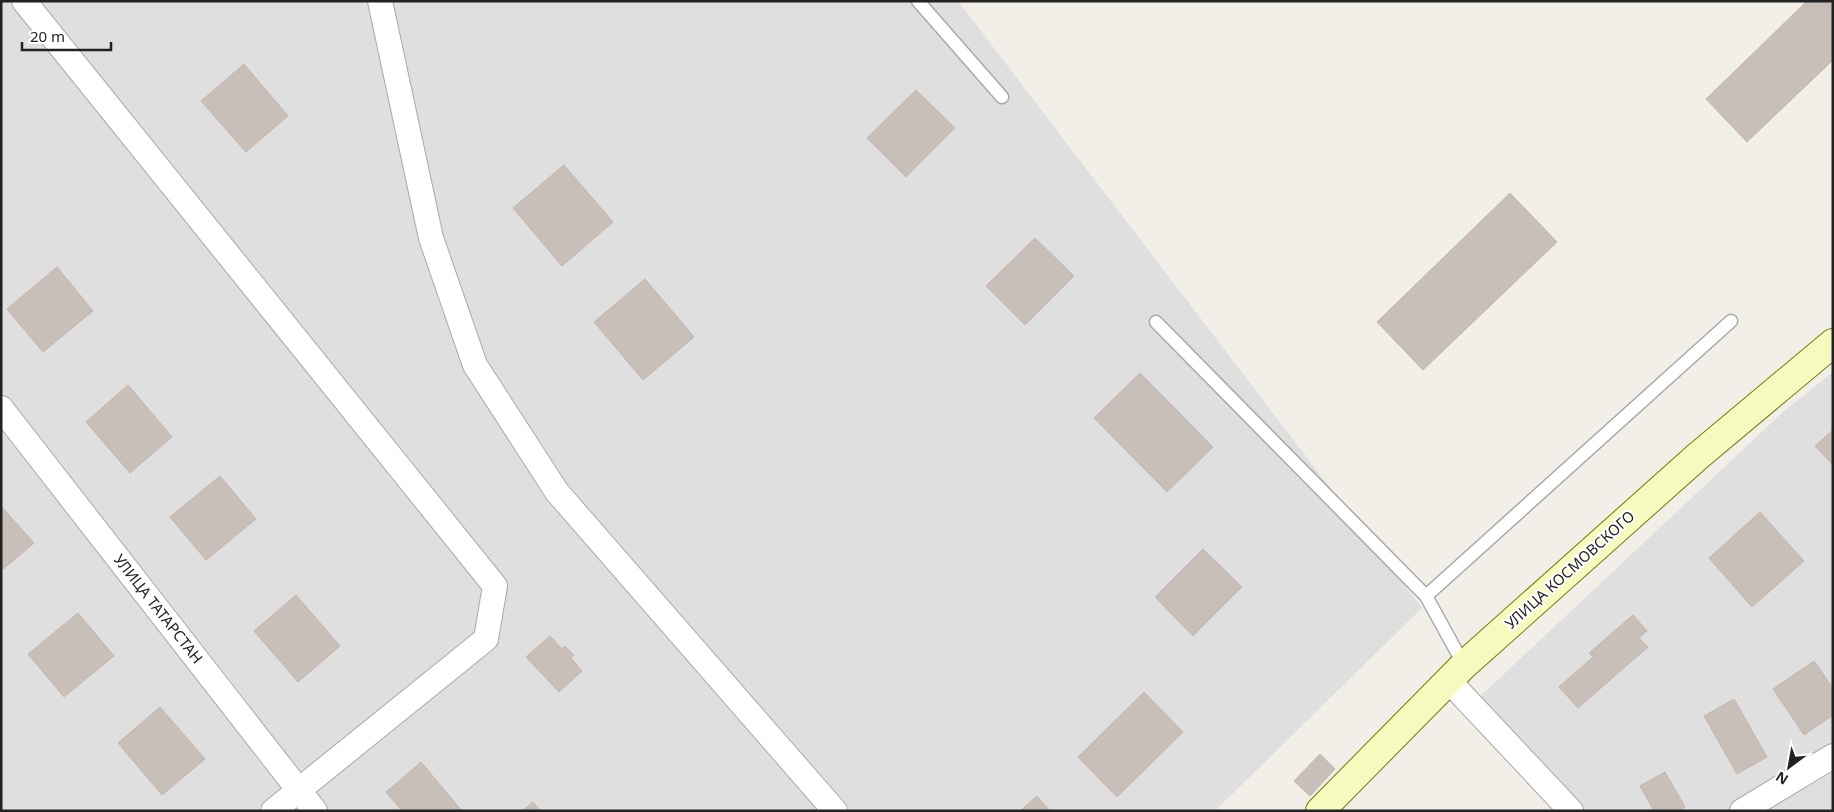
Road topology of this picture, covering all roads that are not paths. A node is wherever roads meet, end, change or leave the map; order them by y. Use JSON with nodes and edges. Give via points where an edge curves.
{"nodes":[{"id":1,"x":24,"y":1,"type":"edge"},
{"id":2,"x":380,"y":1,"type":"edge"},
{"id":3,"x":918,"y":1,"type":"edge"},
{"id":4,"x":1002,"y":98,"type":"dead end"},
{"id":5,"x":1731,"y":321,"type":"dead end"},
{"id":6,"x":1156,"y":322,"type":"dead end"},
{"id":7,"x":1833,"y":343,"type":"edge"},
{"id":8,"x":1,"y":408,"type":"edge"},
{"id":9,"x":1426,"y":596,"type":"junction"},
{"id":10,"x":1457,"y":673,"type":"junction"},
{"id":11,"x":1833,"y":756,"type":"edge"},
{"id":12,"x":298,"y":789,"type":"junction"},
{"id":13,"x":272,"y":811,"type":"edge"},
{"id":14,"x":315,"y":811,"type":"edge"},
{"id":15,"x":835,"y":811,"type":"edge"},
{"id":16,"x":1320,"y":811,"type":"edge"},
{"id":17,"x":1570,"y":811,"type":"edge"},
{"id":18,"x":1742,"y":811,"type":"edge"}],
"edges":[{"from":1,"to":12,"type":"street","via":[[495,586],[486,639]]},
{"from":2,"to":15,"type":"street","via":[[431,238],[475,365],[557,492]]},
{"from":3,"to":4,"type":"lane"},
{"from":5,"to":9,"type":"lane"},
{"from":6,"to":9,"type":"lane"},
{"from":7,"to":10,"type":"main road","name":"УЛИЦА КОСМОВСКОГО","via":[[1698,456]]},
{"from":8,"to":12,"type":"street","name":"УЛИЦА ТАТАРСТАН"},
{"from":9,"to":10,"type":"lane"},
{"from":10,"to":16,"type":"main road","name":"УЛИЦА КОСМОВСКОГО"},
{"from":10,"to":17,"type":"street"},
{"from":11,"to":18,"type":"street"},
{"from":12,"to":13,"type":"street"},
{"from":12,"to":14,"type":"street","name":"УЛИЦА ТАТАРСТАН"}]}
